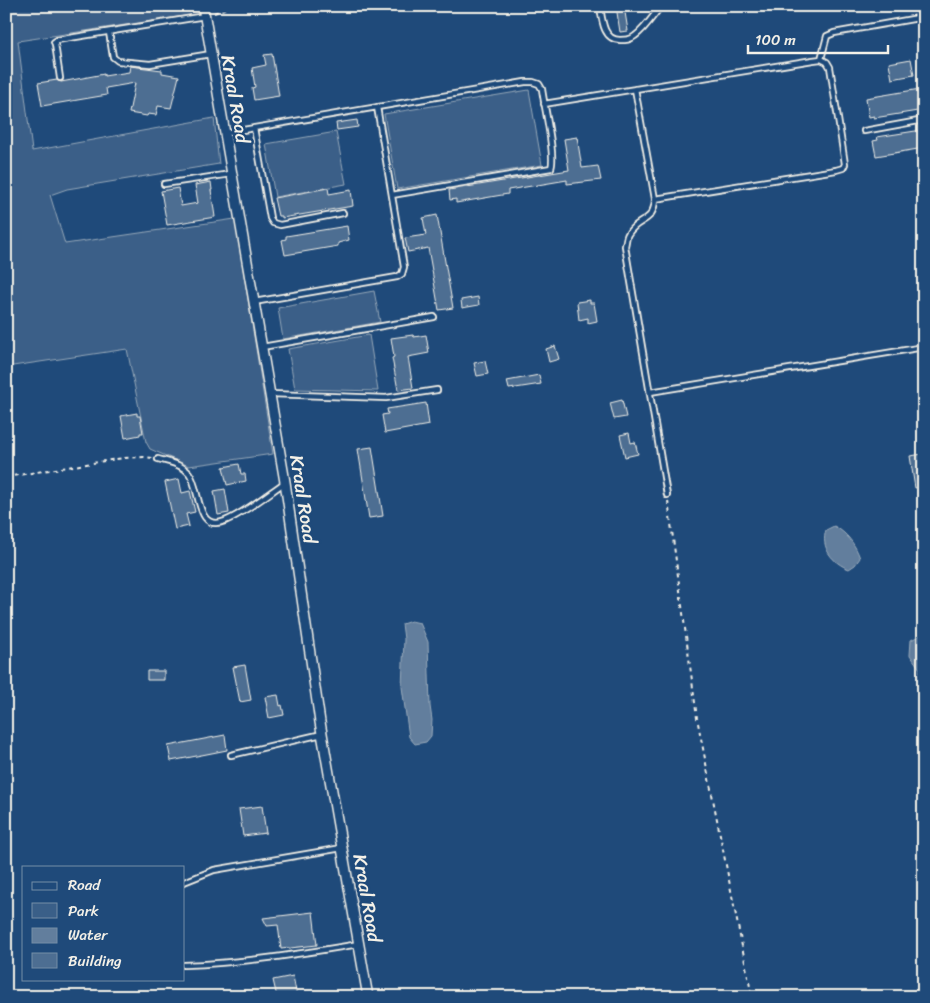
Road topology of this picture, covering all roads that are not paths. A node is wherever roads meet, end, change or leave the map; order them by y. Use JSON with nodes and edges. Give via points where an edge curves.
{"nodes":[{"id":1,"x":203,"y":6,"type":"edge"},
{"id":2,"x":600,"y":6,"type":"edge"},
{"id":3,"x":661,"y":6,"type":"edge"},
{"id":4,"x":205,"y":16,"type":"junction"},
{"id":5,"x":924,"y":17,"type":"edge"},
{"id":6,"x":109,"y":32,"type":"junction"},
{"id":7,"x":211,"y":54,"type":"junction"},
{"id":8,"x":821,"y":59,"type":"junction"},
{"id":9,"x":60,"y":78,"type":"dead end"},
{"id":10,"x":635,"y":89,"type":"junction"},
{"id":11,"x":544,"y":104,"type":"junction"},
{"id":12,"x":378,"y":107,"type":"junction"},
{"id":13,"x":924,"y":120,"type":"edge"},
{"id":14,"x":254,"y":128,"type":"junction"},
{"id":15,"x":864,"y":131,"type":"dead end"},
{"id":16,"x":225,"y":133,"type":"junction"},
{"id":17,"x":232,"y":174,"type":"junction"},
{"id":18,"x":164,"y":184,"type":"dead end"},
{"id":19,"x":392,"y":195,"type":"junction"},
{"id":20,"x":654,"y":199,"type":"junction"},
{"id":21,"x":343,"y":213,"type":"dead end"},
{"id":22,"x":254,"y":302,"type":"junction"},
{"id":23,"x":434,"y":317,"type":"dead end"},
{"id":24,"x":262,"y":347,"type":"junction"},
{"id":25,"x":924,"y":347,"type":"edge"},
{"id":26,"x":437,"y":390,"type":"dead end"},
{"id":27,"x":650,"y":392,"type":"junction"},
{"id":28,"x":270,"y":394,"type":"junction"},
{"id":29,"x":158,"y":459,"type":"road end"},
{"id":30,"x":285,"y":482,"type":"junction"},
{"id":31,"x":667,"y":495,"type":"road end"},
{"id":32,"x":322,"y":734,"type":"junction"},
{"id":33,"x":231,"y":755,"type":"dead end"},
{"id":34,"x":342,"y":848,"type":"junction"},
{"id":35,"x":185,"y":882,"type":"edge"},
{"id":36,"x":359,"y":944,"type":"junction"},
{"id":37,"x":185,"y":965,"type":"edge"},
{"id":38,"x":368,"y":997,"type":"edge"}],
"edges":[{"from":1,"to":4,"type":"street","name":"Kraal Road"},
{"from":2,"to":3,"type":"lane","via":[[603,24],[610,37],[628,40],[636,36]]},
{"from":4,"to":6,"type":"lane"},
{"from":4,"to":7,"type":"street","name":"Kraal Road"},
{"from":5,"to":8,"type":"lane","via":[[834,32],[828,36]]},
{"from":6,"to":7,"type":"lane","via":[[114,58],[118,61],[150,64]]},
{"from":6,"to":9,"type":"lane","via":[[54,42]]},
{"from":7,"to":16,"type":"street","name":"Kraal Road"},
{"from":8,"to":10,"type":"lane"},
{"from":8,"to":20,"type":"lane","via":[[830,67],[845,159],[843,168]]},
{"from":10,"to":11,"type":"lane"},
{"from":10,"to":20,"type":"lane"},
{"from":11,"to":12,"type":"lane","via":[[542,89],[533,82]]},
{"from":11,"to":19,"type":"lane","via":[[552,159],[550,168]]},
{"from":12,"to":14,"type":"lane"},
{"from":12,"to":19,"type":"lane"},
{"from":13,"to":15,"type":"lane"},
{"from":14,"to":16,"type":"lane"},
{"from":14,"to":21,"type":"lane","via":[[272,223],[280,225]]},
{"from":16,"to":17,"type":"street","name":"Kraal Road"},
{"from":17,"to":18,"type":"lane"},
{"from":17,"to":22,"type":"street","name":"Kraal Road"},
{"from":19,"to":22,"type":"lane","via":[[404,267],[397,278]]},
{"from":20,"to":27,"type":"lane","via":[[650,217],[628,234],[625,246]]},
{"from":22,"to":24,"type":"street","name":"Kraal Road"},
{"from":23,"to":24,"type":"lane"},
{"from":24,"to":28,"type":"street","name":"Kraal Road"},
{"from":25,"to":27,"type":"lane"},
{"from":26,"to":28,"type":"lane","via":[[386,398]]},
{"from":27,"to":31,"type":"lane"},
{"from":28,"to":30,"type":"street","name":"Kraal Road"},
{"from":29,"to":30,"type":"lane","via":[[178,465],[190,475],[204,517],[210,522],[224,521]]},
{"from":30,"to":32,"type":"street","name":"Kraal Road"},
{"from":32,"to":33,"type":"lane"},
{"from":32,"to":34,"type":"street","name":"Kraal Road"},
{"from":34,"to":35,"type":"lane","via":[[214,870]]},
{"from":34,"to":36,"type":"street","name":"Kraal Road"},
{"from":36,"to":37,"type":"lane","via":[[268,960]]},
{"from":36,"to":38,"type":"street","name":"Kraal Road"}]}
